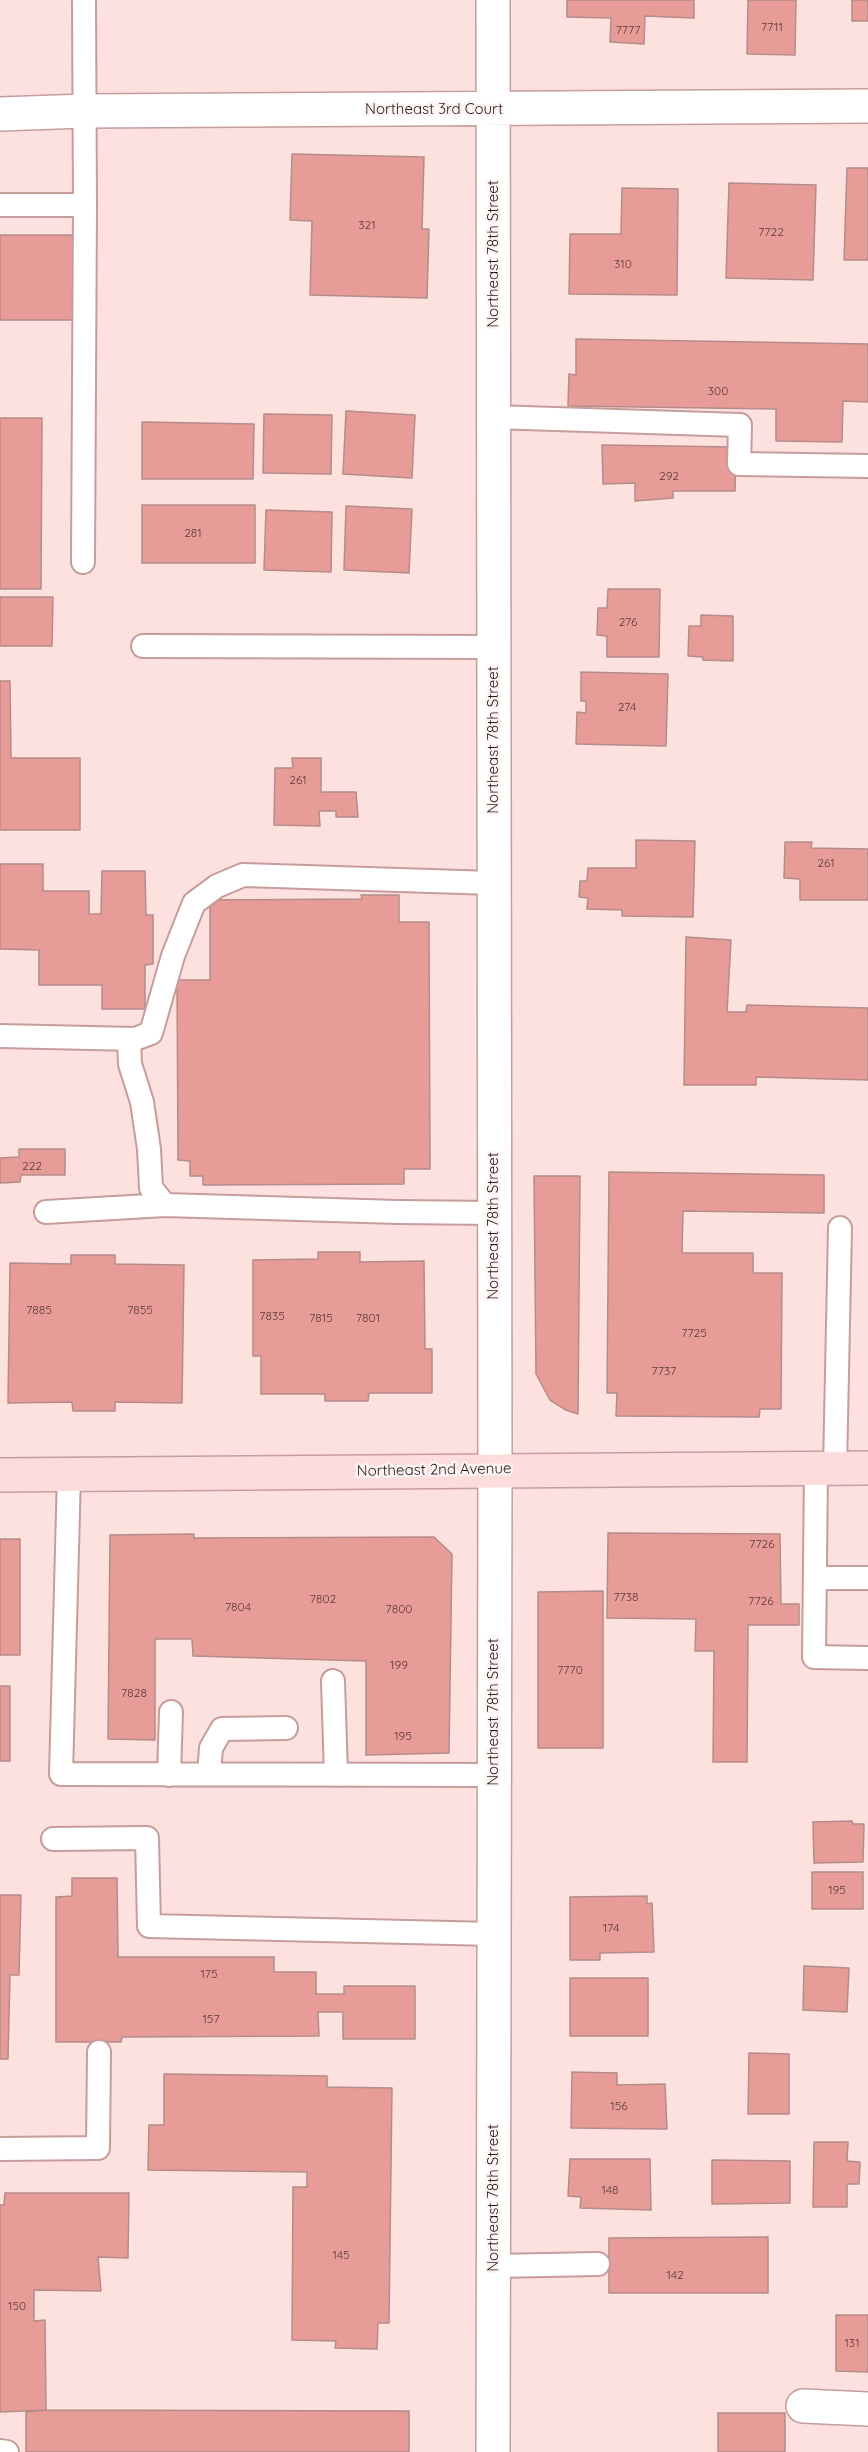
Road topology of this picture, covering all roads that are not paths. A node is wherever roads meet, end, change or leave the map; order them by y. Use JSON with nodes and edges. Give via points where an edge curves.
{"nodes":[{"id":1,"x":84,"y":0,"type":"edge"},
{"id":2,"x":493,"y":0,"type":"edge"},
{"id":3,"x":868,"y":106,"type":"edge"},
{"id":4,"x":493,"y":108,"type":"junction"},
{"id":5,"x":85,"y":111,"type":"junction"},
{"id":6,"x":0,"y":114,"type":"edge"},
{"id":7,"x":0,"y":205,"type":"edge"},
{"id":8,"x":85,"y":205,"type":"junction"},
{"id":9,"x":493,"y":417,"type":"junction"},
{"id":10,"x":868,"y":466,"type":"edge"},
{"id":11,"x":83,"y":562,"type":"dead end"},
{"id":12,"x":143,"y":646,"type":"dead end"},
{"id":13,"x":493,"y":647,"type":"junction"},
{"id":14,"x":493,"y":883,"type":"junction"},
{"id":15,"x":0,"y":1036,"type":"edge"},
{"id":16,"x":129,"y":1039,"type":"junction"},
{"id":17,"x":165,"y":1204,"type":"junction"},
{"id":18,"x":46,"y":1212,"type":"dead end"},
{"id":19,"x":493,"y":1213,"type":"junction"},
{"id":20,"x":840,"y":1228,"type":"dead end"},
{"id":21,"x":825,"y":1468,"type":"junction"},
{"id":22,"x":868,"y":1468,"type":"edge"},
{"id":23,"x":495,"y":1469,"type":"junction"},
{"id":24,"x":69,"y":1474,"type":"junction"},
{"id":25,"x":0,"y":1475,"type":"edge"},
{"id":26,"x":815,"y":1578,"type":"junction"},
{"id":27,"x":868,"y":1578,"type":"edge"},
{"id":28,"x":868,"y":1658,"type":"edge"},
{"id":29,"x":333,"y":1681,"type":"dead end"},
{"id":30,"x":171,"y":1712,"type":"dead end"},
{"id":31,"x":286,"y":1728,"type":"dead end"},
{"id":32,"x":209,"y":1774,"type":"junction"},
{"id":33,"x":169,"y":1775,"type":"junction"},
{"id":34,"x":336,"y":1775,"type":"junction"},
{"id":35,"x":493,"y":1775,"type":"junction"},
{"id":36,"x":53,"y":1839,"type":"dead end"},
{"id":37,"x":493,"y":1934,"type":"junction"},
{"id":38,"x":99,"y":2052,"type":"dead end"},
{"id":39,"x":0,"y":2149,"type":"edge"},
{"id":40,"x":598,"y":2264,"type":"dead end"},
{"id":41,"x":493,"y":2266,"type":"junction"},
{"id":42,"x":803,"y":2406,"type":"dead end"},
{"id":43,"x":868,"y":2409,"type":"edge"},
{"id":44,"x":0,"y":2451,"type":"edge"},
{"id":45,"x":7,"y":2452,"type":"edge"},
{"id":46,"x":493,"y":2452,"type":"edge"}],
"edges":[{"from":1,"to":5,"type":"lane"},
{"from":2,"to":4,"type":"street","name":"Northeast 78th Street"},
{"from":3,"to":4,"type":"street","name":"Northeast 3rd Court"},
{"from":4,"to":5,"type":"street","name":"Northeast 3rd Court"},
{"from":4,"to":9,"type":"street","name":"Northeast 78th Street"},
{"from":5,"to":6,"type":"street","name":"Northeast 3rd Court"},
{"from":5,"to":8,"type":"lane"},
{"from":7,"to":8,"type":"lane"},
{"from":8,"to":11,"type":"lane"},
{"from":9,"to":10,"type":"lane","via":[[740,425],[740,464]]},
{"from":9,"to":13,"type":"street","name":"Northeast 78th Street"},
{"from":12,"to":13,"type":"lane"},
{"from":13,"to":14,"type":"street","name":"Northeast 78th Street"},
{"from":14,"to":16,"type":"lane","via":[[243,874],[217,886],[195,903],[173,956],[151,1033]]},
{"from":14,"to":19,"type":"street","name":"Northeast 78th Street"},
{"from":15,"to":16,"type":"lane"},
{"from":16,"to":17,"type":"lane","via":[[130,1064],[142,1101],[151,1188]]},
{"from":17,"to":18,"type":"lane"},
{"from":17,"to":19,"type":"lane"},
{"from":19,"to":23,"type":"street","name":"Northeast 78th Street"},
{"from":20,"to":21,"type":"lane"},
{"from":21,"to":22,"type":"main road","name":"Northeast 2nd Avenue"},
{"from":21,"to":23,"type":"main road","name":"Northeast 2nd Avenue"},
{"from":21,"to":26,"type":"lane"},
{"from":23,"to":24,"type":"main road","name":"Northeast 2nd Avenue"},
{"from":23,"to":35,"type":"street","name":"Northeast 78th Street"},
{"from":24,"to":25,"type":"main road","name":"Northeast 2nd Avenue"},
{"from":24,"to":33,"type":"lane","via":[[61,1774]]},
{"from":26,"to":27,"type":"lane"},
{"from":26,"to":28,"type":"lane","via":[[814,1657]]},
{"from":29,"to":34,"type":"lane"},
{"from":30,"to":33,"type":"lane"},
{"from":31,"to":32,"type":"lane","via":[[222,1729],[211,1748]]},
{"from":32,"to":33,"type":"lane"},
{"from":32,"to":34,"type":"lane"},
{"from":34,"to":35,"type":"lane"},
{"from":35,"to":37,"type":"street","name":"Northeast 78th Street"},
{"from":36,"to":37,"type":"lane","via":[[147,1838],[149,1926]]},
{"from":37,"to":41,"type":"street","name":"Northeast 78th Street"},
{"from":38,"to":39,"type":"lane","via":[[98,2148]]},
{"from":40,"to":41,"type":"lane"},
{"from":41,"to":46,"type":"street","name":"Northeast 78th Street"},
{"from":42,"to":43,"type":"street"},
{"from":44,"to":45,"type":"lane"}]}
